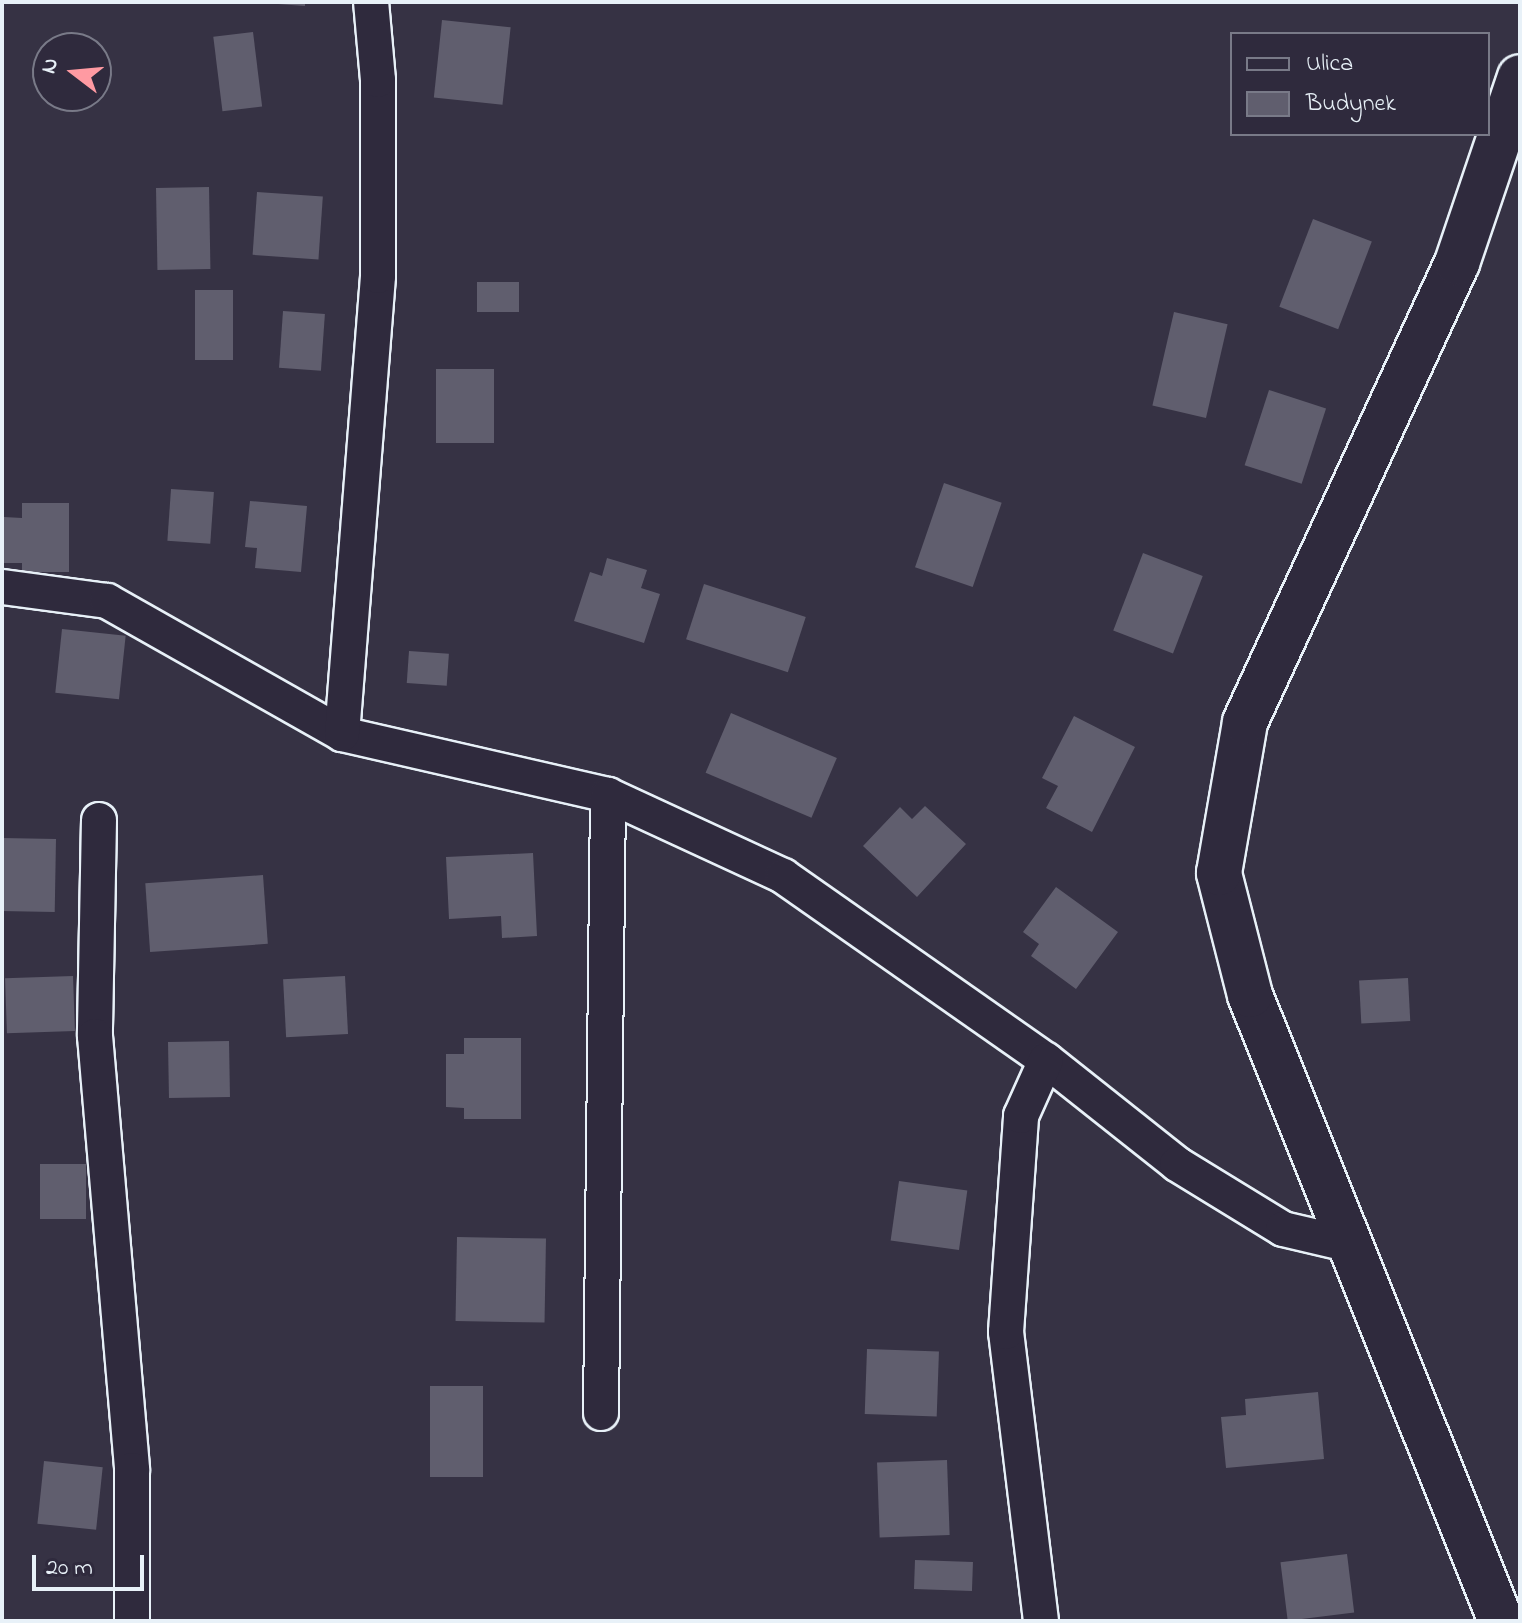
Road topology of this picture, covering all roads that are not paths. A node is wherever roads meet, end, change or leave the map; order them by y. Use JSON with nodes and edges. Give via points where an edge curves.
{"nodes":[{"id":1,"x":371,"y":2,"type":"edge"},
{"id":2,"x":1520,"y":77,"type":"edge"},
{"id":3,"x":2,"y":587,"type":"edge"},
{"id":4,"x":342,"y":734,"type":"junction"},
{"id":5,"x":608,"y":795,"type":"junction"},
{"id":6,"x":99,"y":820,"type":"dead end"},
{"id":7,"x":1046,"y":1060,"type":"junction"},
{"id":8,"x":1352,"y":1245,"type":"junction"},
{"id":9,"x":601,"y":1413,"type":"dead end"},
{"id":10,"x":132,"y":1621,"type":"edge"},
{"id":11,"x":1041,"y":1621,"type":"edge"},
{"id":12,"x":1501,"y":1621,"type":"edge"}],
"edges":[{"from":1,"to":4,"type":"street","via":[[378,80],[378,276]]},
{"from":2,"to":8,"type":"street","via":[[1457,263],[1245,722],[1219,873],[1250,995]]},
{"from":3,"to":4,"type":"street","via":[[107,601]]},
{"from":4,"to":5,"type":"street"},
{"from":5,"to":7,"type":"street","via":[[783,876]]},
{"from":5,"to":9,"type":"street"},
{"from":6,"to":10,"type":"street","via":[[95,1036],[132,1470]]},
{"from":7,"to":8,"type":"street","via":[[1177,1164],[1269,1221]]},
{"from":7,"to":11,"type":"street","via":[[1021,1116],[1006,1332]]},
{"from":8,"to":12,"type":"street"}]}
